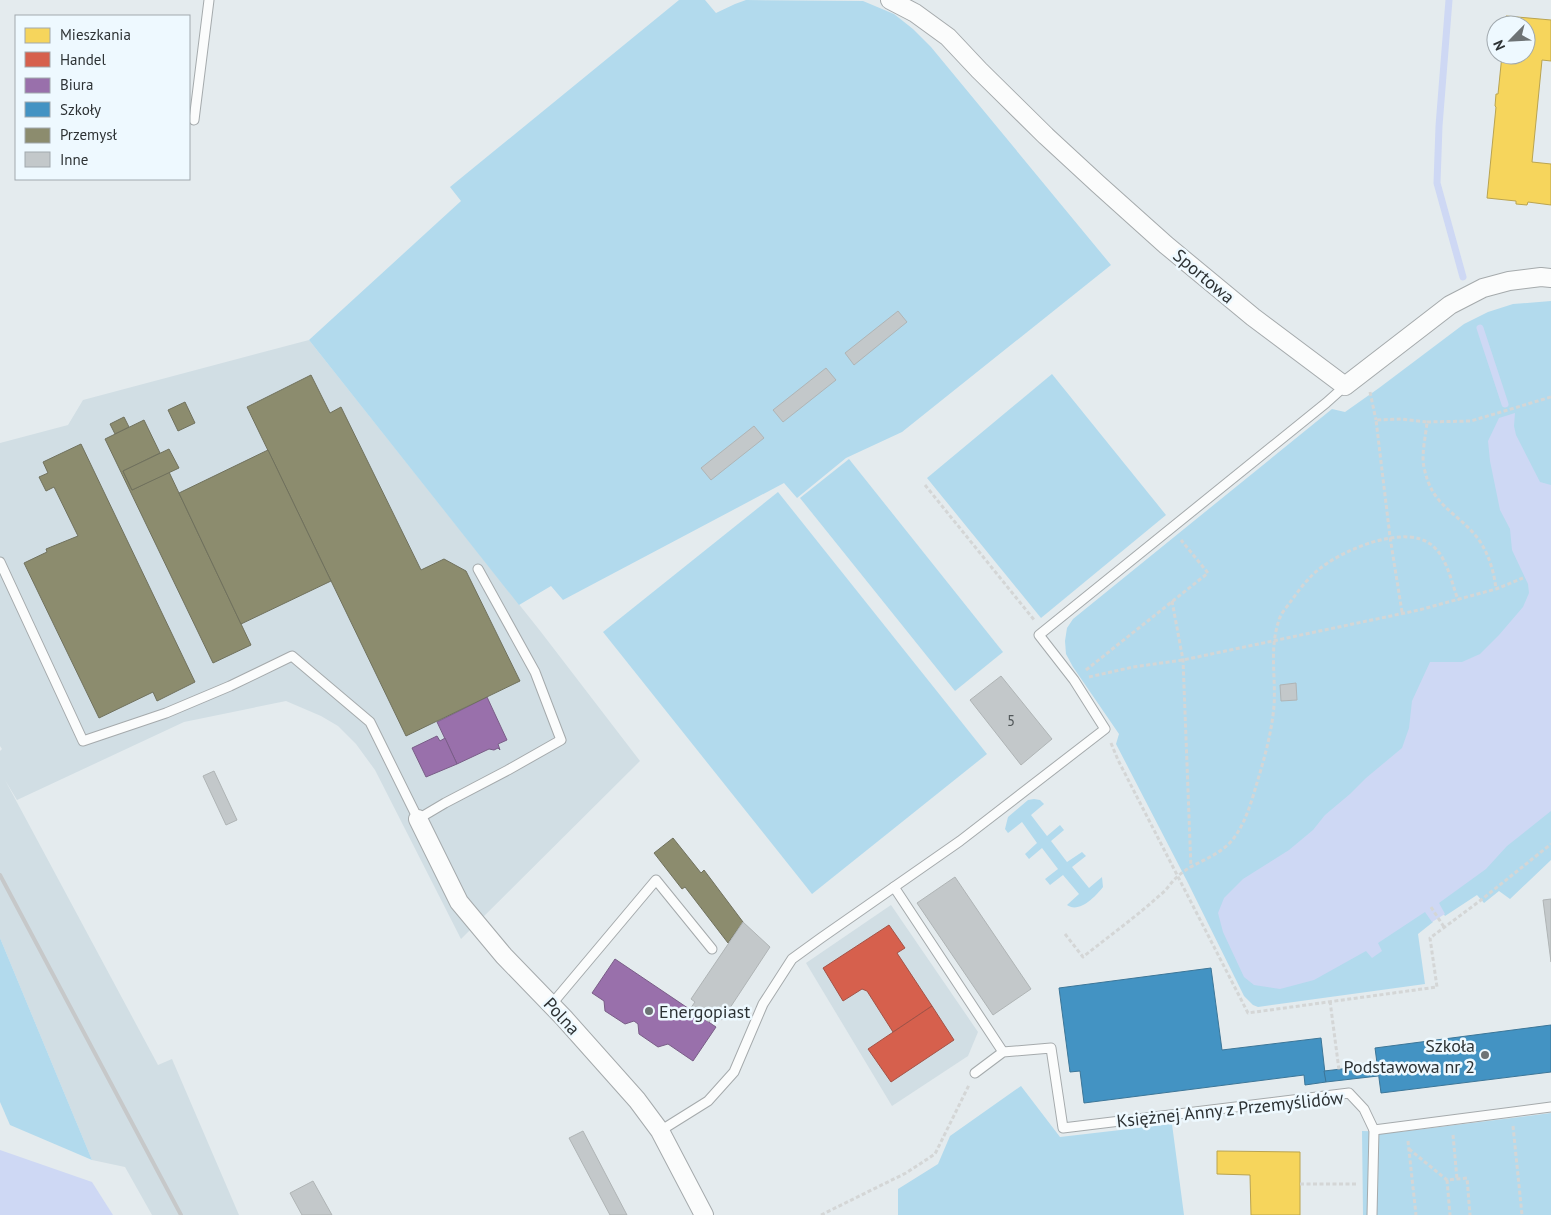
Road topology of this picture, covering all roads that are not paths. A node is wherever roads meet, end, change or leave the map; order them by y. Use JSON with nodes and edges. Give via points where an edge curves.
{"nodes":[{"id":1,"x":209,"y":0,"type":"edge"},
{"id":2,"x":890,"y":0,"type":"edge"},
{"id":3,"x":194,"y":120,"type":"dead end"},
{"id":4,"x":1551,"y":278,"type":"edge"},
{"id":5,"x":1345,"y":386,"type":"junction"},
{"id":6,"x":0,"y":562,"type":"edge"},
{"id":7,"x":478,"y":569,"type":"dead end"},
{"id":8,"x":418,"y":819,"type":"junction"},
{"id":9,"x":894,"y":887,"type":"junction"},
{"id":10,"x":712,"y":949,"type":"dead end"},
{"id":11,"x":551,"y":1005,"type":"junction"},
{"id":12,"x":1004,"y":1052,"type":"junction"},
{"id":13,"x":975,"y":1073,"type":"road end"},
{"id":14,"x":1551,"y":1106,"type":"edge"},
{"id":15,"x":1374,"y":1130,"type":"junction"},
{"id":16,"x":660,"y":1131,"type":"junction"},
{"id":17,"x":704,"y":1215,"type":"edge"},
{"id":18,"x":1372,"y":1215,"type":"edge"}],
"edges":[{"from":1,"to":3,"type":"lane"},
{"from":2,"to":5,"type":"street","name":"Sportowa","via":[[948,37],[1098,184],[1166,245],[1253,317]]},
{"from":4,"to":5,"type":"street","via":[[1509,281],[1483,288],[1450,305]]},
{"from":5,"to":9,"type":"lane","via":[[1039,635],[1074,680],[1105,729],[960,841]]},
{"from":6,"to":8,"type":"lane","via":[[83,741],[166,713],[292,656],[370,722]]},
{"from":7,"to":8,"type":"lane","via":[[535,672],[561,740]]},
{"from":8,"to":11,"type":"street","name":"Polna","via":[[459,902]]},
{"from":9,"to":12,"type":"lane"},
{"from":9,"to":16,"type":"lane","via":[[792,959],[762,1004],[734,1072],[708,1101]]},
{"from":10,"to":11,"type":"lane","via":[[656,880]]},
{"from":11,"to":16,"type":"street","name":"Polna","via":[[637,1100]]},
{"from":12,"to":13,"type":"lane"},
{"from":12,"to":15,"type":"lane","name":"Księżnej Anny z Przemyślidów","via":[[1050,1048],[1063,1128],[1349,1093],[1364,1109]]},
{"from":14,"to":15,"type":"lane"},
{"from":15,"to":18,"type":"lane","name":"Księżnej Anny z Przemyślidów"},
{"from":16,"to":17,"type":"street","name":"Polna"}]}
